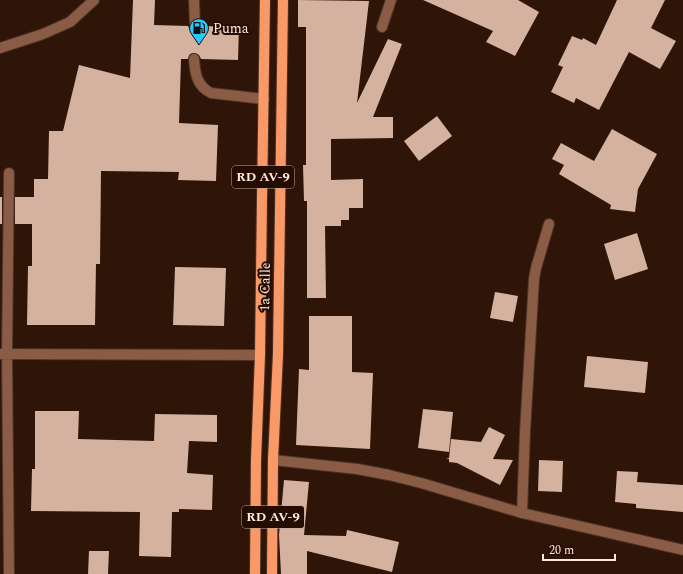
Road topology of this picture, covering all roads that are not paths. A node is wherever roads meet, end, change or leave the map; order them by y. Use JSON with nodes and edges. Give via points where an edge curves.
{"nodes":[{"id":1,"x":94,"y":0,"type":"edge"},
{"id":2,"x":194,"y":0,"type":"edge"},
{"id":3,"x":265,"y":0,"type":"edge"},
{"id":4,"x":283,"y":0,"type":"edge"},
{"id":5,"x":390,"y":0,"type":"edge"},
{"id":6,"x":195,"y":26,"type":"dead end"},
{"id":7,"x":382,"y":27,"type":"dead end"},
{"id":8,"x":0,"y":48,"type":"edge"},
{"id":9,"x":194,"y":59,"type":"dead end"},
{"id":10,"x":264,"y":99,"type":"junction"},
{"id":11,"x":10,"y":173,"type":"dead end"},
{"id":12,"x":549,"y":224,"type":"dead end"},
{"id":13,"x":4,"y":354,"type":"edge"},
{"id":14,"x":260,"y":355,"type":"junction"},
{"id":15,"x":273,"y":460,"type":"junction"},
{"id":16,"x":522,"y":513,"type":"junction"},
{"id":17,"x":683,"y":550,"type":"edge"},
{"id":18,"x":8,"y":574,"type":"edge"},
{"id":19,"x":255,"y":574,"type":"edge"},
{"id":20,"x":272,"y":574,"type":"edge"}],
"edges":[{"from":1,"to":8,"type":"street","via":[[70,22]]},
{"from":2,"to":6,"type":"street"},
{"from":3,"to":10,"type":"main road","name":"1a Calle","number":"RD AV-9"},
{"from":4,"to":15,"type":"main road","name":"1a Calle","number":"RD AV-9","via":[[278,354]]},
{"from":5,"to":7,"type":"street"},
{"from":9,"to":10,"type":"street","via":[[197,79],[211,93]]},
{"from":10,"to":14,"type":"main road","name":"1a Calle","number":"RD AV-9"},
{"from":11,"to":13,"type":"street"},
{"from":12,"to":16,"type":"street","via":[[534,279]]},
{"from":13,"to":14,"type":"street"},
{"from":13,"to":18,"type":"street"},
{"from":14,"to":19,"type":"main road","name":"1a Calle","number":"RD AV-9"},
{"from":15,"to":16,"type":"street","via":[[389,475]]},
{"from":15,"to":20,"type":"main road","name":"1a Calle","number":"RD AV-9"},
{"from":16,"to":17,"type":"street"}]}
